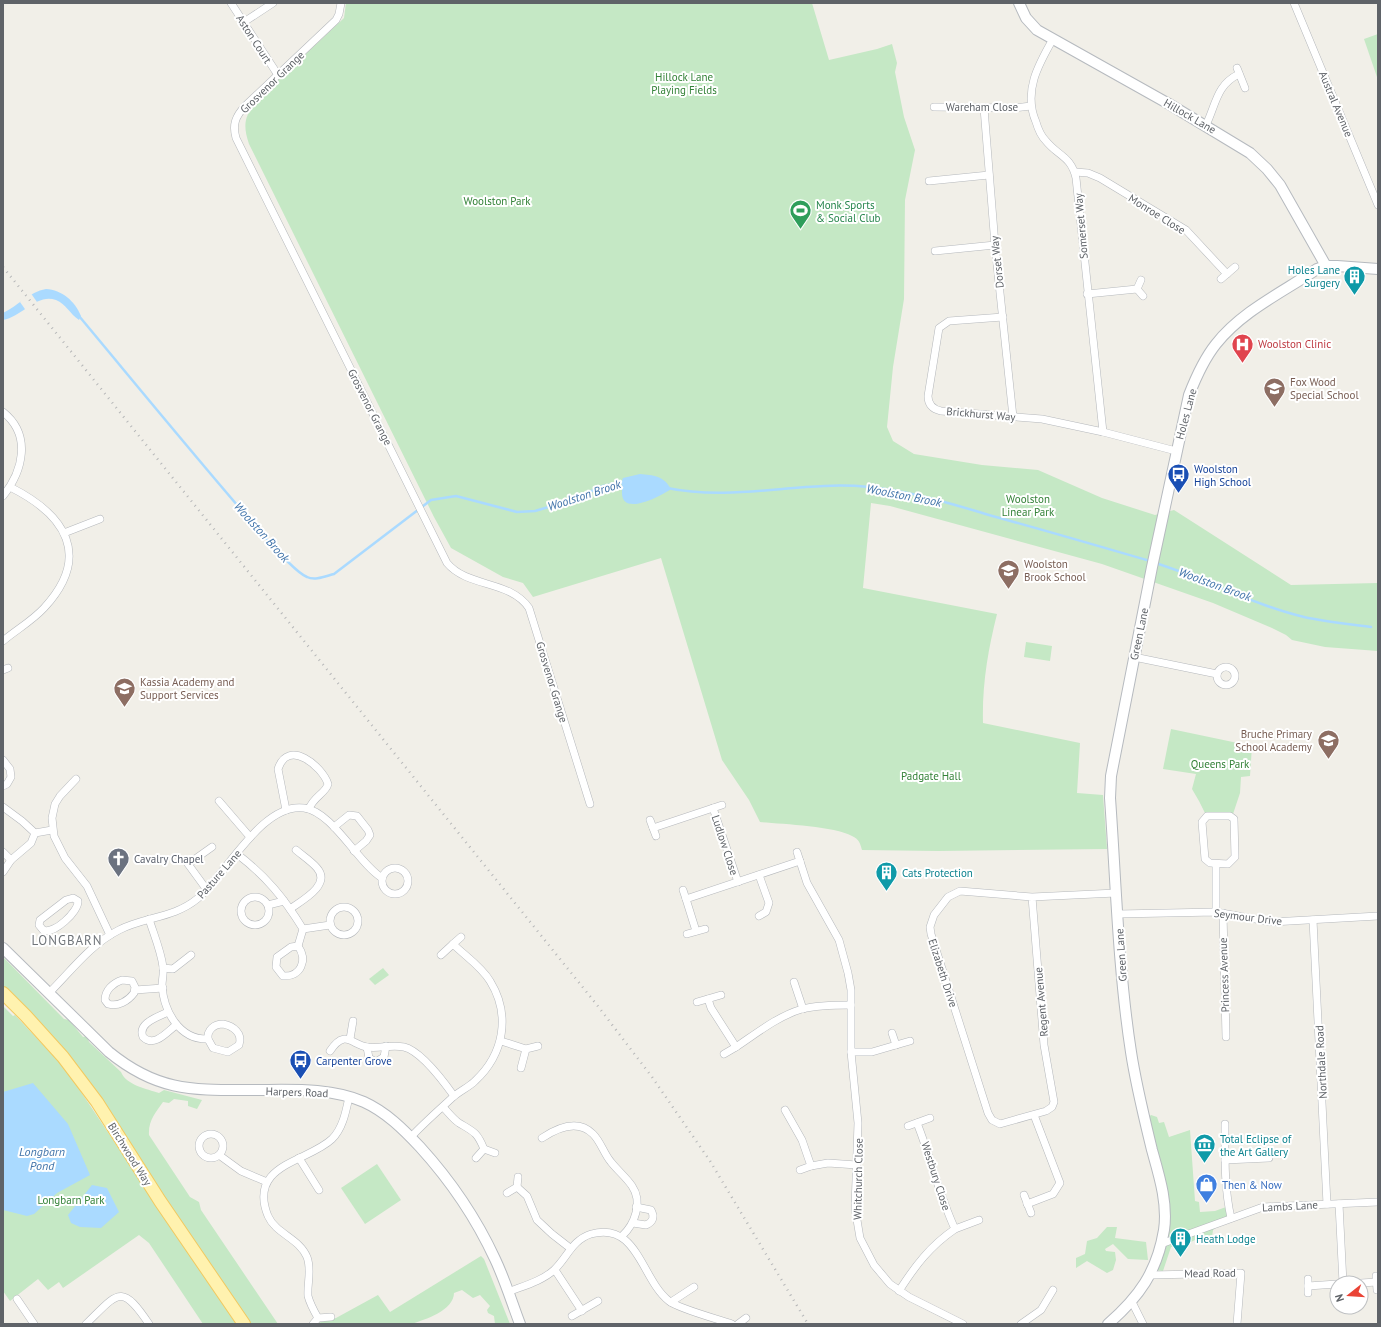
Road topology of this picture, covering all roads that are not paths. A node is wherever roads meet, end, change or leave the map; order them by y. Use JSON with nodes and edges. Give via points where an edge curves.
{"nodes":[{"id":1,"x":231,"y":3,"type":"edge"},
{"id":2,"x":273,"y":3,"type":"edge"},
{"id":3,"x":1019,"y":3,"type":"edge"},
{"id":4,"x":1294,"y":3,"type":"edge"},
{"id":5,"x":341,"y":5,"type":"edge"},
{"id":6,"x":244,"y":22,"type":"junction"},
{"id":7,"x":1053,"y":39,"type":"junction"},
{"id":8,"x":278,"y":74,"type":"junction"},
{"id":9,"x":1245,"y":88,"type":"dead end"},
{"id":10,"x":1031,"y":106,"type":"junction"},
{"id":11,"x":934,"y":107,"type":"dead end"},
{"id":12,"x":984,"y":108,"type":"junction"},
{"id":13,"x":1206,"y":125,"type":"junction"},
{"id":14,"x":1075,"y":172,"type":"junction"},
{"id":15,"x":989,"y":175,"type":"junction"},
{"id":16,"x":929,"y":181,"type":"dead end"},
{"id":17,"x":1378,"y":204,"type":"edge"},
{"id":18,"x":995,"y":245,"type":"junction"},
{"id":19,"x":935,"y":251,"type":"dead end"},
{"id":20,"x":1326,"y":266,"type":"junction"},
{"id":21,"x":1235,"y":267,"type":"dead end"},
{"id":22,"x":1378,"y":269,"type":"edge"},
{"id":23,"x":1227,"y":274,"type":"junction"},
{"id":24,"x":1222,"y":279,"type":"dead end"},
{"id":25,"x":1141,"y":280,"type":"dead end"},
{"id":26,"x":1137,"y":289,"type":"junction"},
{"id":27,"x":1087,"y":294,"type":"junction"},
{"id":28,"x":1143,"y":296,"type":"dead end"},
{"id":29,"x":1003,"y":317,"type":"junction"},
{"id":30,"x":3,"y":412,"type":"edge"},
{"id":31,"x":1013,"y":416,"type":"junction"},
{"id":32,"x":1103,"y":432,"type":"junction"},
{"id":33,"x":1176,"y":451,"type":"junction"},
{"id":34,"x":10,"y":487,"type":"junction"},
{"id":35,"x":3,"y":496,"type":"edge"},
{"id":36,"x":100,"y":519,"type":"dead end"},
{"id":37,"x":64,"y":533,"type":"junction"},
{"id":38,"x":1152,"y":567,"type":"joint"},
{"id":39,"x":3,"y":640,"type":"edge"},
{"id":40,"x":1134,"y":657,"type":"junction"},
{"id":41,"x":1217,"y":674,"type":"dead end"},
{"id":42,"x":3,"y":760,"type":"edge"},
{"id":43,"x":76,"y":779,"type":"dead end"},
{"id":44,"x":3,"y":786,"type":"edge"},
{"id":45,"x":219,"y":801,"type":"dead end"},
{"id":46,"x":590,"y":804,"type":"dead end"},
{"id":47,"x":722,"y":805,"type":"dead end"},
{"id":48,"x":3,"y":807,"type":"edge"},
{"id":49,"x":713,"y":808,"type":"junction"},
{"id":50,"x":309,"y":809,"type":"junction"},
{"id":51,"x":286,"y":810,"type":"junction"},
{"id":52,"x":650,"y":820,"type":"dead end"},
{"id":53,"x":334,"y":827,"type":"junction"},
{"id":54,"x":653,"y":828,"type":"junction"},
{"id":55,"x":52,"y":830,"type":"junction"},
{"id":56,"x":35,"y":833,"type":"junction"},
{"id":57,"x":656,"y":836,"type":"dead end"},
{"id":58,"x":250,"y":837,"type":"junction"},
{"id":59,"x":212,"y":846,"type":"dead end"},
{"id":60,"x":296,"y":850,"type":"dead end"},
{"id":61,"x":354,"y":851,"type":"junction"},
{"id":62,"x":3,"y":852,"type":"edge"},
{"id":63,"x":797,"y":852,"type":"dead end"},
{"id":64,"x":237,"y":854,"type":"junction"},
{"id":65,"x":11,"y":860,"type":"junction"},
{"id":66,"x":800,"y":860,"type":"junction"},
{"id":67,"x":1216,"y":865,"type":"junction"},
{"id":68,"x":3,"y":872,"type":"edge"},
{"id":69,"x":759,"y":875,"type":"junction"},
{"id":70,"x":382,"y":878,"type":"dead end"},
{"id":71,"x":738,"y":882,"type":"junction"},
{"id":72,"x":207,"y":890,"type":"junction"},
{"id":73,"x":683,"y":890,"type":"dead end"},
{"id":74,"x":1116,"y":893,"type":"junction"},
{"id":75,"x":92,"y":897,"type":"junction"},
{"id":76,"x":1032,"y":897,"type":"junction"},
{"id":77,"x":686,"y":899,"type":"junction"},
{"id":78,"x":78,"y":901,"type":"junction"},
{"id":79,"x":284,"y":901,"type":"junction"},
{"id":80,"x":268,"y":905,"type":"dead end"},
{"id":81,"x":290,"y":909,"type":"junction"},
{"id":82,"x":1219,"y":912,"type":"junction"},
{"id":83,"x":1118,"y":914,"type":"junction"},
{"id":84,"x":759,"y":916,"type":"dead end"},
{"id":85,"x":1378,"y":916,"type":"edge"},
{"id":86,"x":149,"y":919,"type":"junction"},
{"id":87,"x":1313,"y":920,"type":"junction"},
{"id":88,"x":330,"y":925,"type":"junction"},
{"id":89,"x":705,"y":928,"type":"dead end"},
{"id":90,"x":303,"y":929,"type":"junction"},
{"id":91,"x":696,"y":931,"type":"junction"},
{"id":92,"x":687,"y":934,"type":"dead end"},
{"id":93,"x":110,"y":935,"type":"junction"},
{"id":94,"x":461,"y":937,"type":"dead end"},
{"id":95,"x":454,"y":944,"type":"junction"},
{"id":96,"x":298,"y":946,"type":"junction"},
{"id":97,"x":3,"y":948,"type":"edge"},
{"id":98,"x":190,"y":955,"type":"dead end"},
{"id":99,"x":441,"y":955,"type":"dead end"},
{"id":100,"x":163,"y":968,"type":"junction"},
{"id":101,"x":794,"y":982,"type":"dead end"},
{"id":102,"x":163,"y":988,"type":"junction"},
{"id":103,"x":135,"y":990,"type":"junction"},
{"id":104,"x":3,"y":993,"type":"edge"},
{"id":105,"x":49,"y":993,"type":"junction"},
{"id":106,"x":721,"y":995,"type":"dead end"},
{"id":107,"x":708,"y":999,"type":"junction"},
{"id":108,"x":697,"y":1002,"type":"dead end"},
{"id":109,"x":851,"y":1005,"type":"junction"},
{"id":110,"x":803,"y":1009,"type":"junction"},
{"id":111,"x":168,"y":1012,"type":"junction"},
{"id":112,"x":353,"y":1021,"type":"dead end"},
{"id":113,"x":176,"y":1025,"type":"junction"},
{"id":114,"x":892,"y":1033,"type":"dead end"},
{"id":115,"x":1226,"y":1037,"type":"dead end"},
{"id":116,"x":208,"y":1039,"type":"junction"},
{"id":117,"x":350,"y":1039,"type":"junction"},
{"id":118,"x":501,"y":1041,"type":"junction"},
{"id":119,"x":910,"y":1041,"type":"dead end"},
{"id":120,"x":896,"y":1045,"type":"junction"},
{"id":121,"x":386,"y":1046,"type":"junction"},
{"id":122,"x":538,"y":1046,"type":"dead end"},
{"id":123,"x":367,"y":1047,"type":"junction"},
{"id":124,"x":736,"y":1047,"type":"junction"},
{"id":125,"x":526,"y":1049,"type":"junction"},
{"id":126,"x":330,"y":1051,"type":"dead end"},
{"id":127,"x":851,"y":1052,"type":"junction"},
{"id":128,"x":724,"y":1054,"type":"dead end"},
{"id":129,"x":521,"y":1068,"type":"dead end"},
{"id":130,"x":454,"y":1096,"type":"junction"},
{"id":131,"x":349,"y":1097,"type":"junction"},
{"id":132,"x":443,"y":1107,"type":"junction"},
{"id":133,"x":785,"y":1110,"type":"dead end"},
{"id":134,"x":1034,"y":1115,"type":"junction"},
{"id":135,"x":930,"y":1118,"type":"dead end"},
{"id":136,"x":917,"y":1124,"type":"junction"},
{"id":137,"x":1225,"y":1124,"type":"dead end"},
{"id":138,"x":908,"y":1126,"type":"dead end"},
{"id":139,"x":410,"y":1137,"type":"junction"},
{"id":140,"x":542,"y":1138,"type":"dead end"},
{"id":141,"x":484,"y":1149,"type":"junction"},
{"id":142,"x":495,"y":1152,"type":"dead end"},
{"id":143,"x":219,"y":1155,"type":"dead end"},
{"id":144,"x":299,"y":1158,"type":"junction"},
{"id":145,"x":476,"y":1158,"type":"dead end"},
{"id":146,"x":1270,"y":1158,"type":"dead end"},
{"id":147,"x":1225,"y":1160,"type":"junction"},
{"id":148,"x":857,"y":1165,"type":"junction"},
{"id":149,"x":811,"y":1166,"type":"junction"},
{"id":150,"x":800,"y":1170,"type":"dead end"},
{"id":151,"x":518,"y":1177,"type":"dead end"},
{"id":152,"x":268,"y":1182,"type":"junction"},
{"id":153,"x":517,"y":1187,"type":"junction"},
{"id":154,"x":318,"y":1190,"type":"dead end"},
{"id":155,"x":507,"y":1193,"type":"dead end"},
{"id":156,"x":1024,"y":1195,"type":"dead end"},
{"id":157,"x":1378,"y":1202,"type":"edge"},
{"id":158,"x":1028,"y":1204,"type":"junction"},
{"id":159,"x":1327,"y":1204,"type":"junction"},
{"id":160,"x":1339,"y":1204,"type":"junction"},
{"id":161,"x":636,"y":1207,"type":"junction"},
{"id":162,"x":1031,"y":1213,"type":"dead end"},
{"id":163,"x":1231,"y":1218,"type":"junction"},
{"id":164,"x":980,"y":1220,"type":"dead end"},
{"id":165,"x":633,"y":1223,"type":"junction"},
{"id":166,"x":955,"y":1229,"type":"junction"},
{"id":167,"x":622,"y":1236,"type":"junction"},
{"id":168,"x":1160,"y":1244,"type":"junction"},
{"id":169,"x":570,"y":1248,"type":"junction"},
{"id":170,"x":555,"y":1270,"type":"junction"},
{"id":171,"x":1151,"y":1275,"type":"junction"},
{"id":172,"x":1343,"y":1275,"type":"edge"},
{"id":173,"x":1369,"y":1283,"type":"edge"},
{"id":174,"x":1377,"y":1283,"type":"dead end"},
{"id":175,"x":1329,"y":1285,"type":"edge"},
{"id":176,"x":1308,"y":1286,"type":"dead end"},
{"id":177,"x":694,"y":1287,"type":"dead end"},
{"id":178,"x":1053,"y":1290,"type":"dead end"},
{"id":179,"x":899,"y":1291,"type":"junction"},
{"id":180,"x":508,"y":1292,"type":"junction"},
{"id":181,"x":17,"y":1299,"type":"dead end"},
{"id":182,"x":598,"y":1301,"type":"dead end"},
{"id":183,"x":671,"y":1302,"type":"junction"},
{"id":184,"x":1132,"y":1302,"type":"junction"},
{"id":185,"x":582,"y":1311,"type":"junction"},
{"id":186,"x":572,"y":1316,"type":"dead end"},
{"id":187,"x":330,"y":1317,"type":"dead end"},
{"id":188,"x":746,"y":1318,"type":"dead end"},
{"id":189,"x":316,"y":1321,"type":"edge"},
{"id":190,"x":34,"y":1324,"type":"edge"},
{"id":191,"x":86,"y":1324,"type":"edge"},
{"id":192,"x":149,"y":1324,"type":"edge"},
{"id":193,"x":244,"y":1324,"type":"edge"},
{"id":194,"x":520,"y":1324,"type":"edge"},
{"id":195,"x":732,"y":1324,"type":"edge"},
{"id":196,"x":738,"y":1324,"type":"edge"},
{"id":197,"x":963,"y":1324,"type":"edge"},
{"id":198,"x":1022,"y":1324,"type":"edge"},
{"id":199,"x":1108,"y":1324,"type":"edge"},
{"id":200,"x":1143,"y":1324,"type":"edge"},
{"id":201,"x":1237,"y":1324,"type":"edge"}],
"edges":[{"from":1,"to":6,"type":"street","name":"Aston Court"},
{"from":2,"to":6,"type":"street"},
{"from":3,"to":7,"type":"street","name":"Hillock Lane","via":[[1031,24]]},
{"from":4,"to":17,"type":"street","name":"Austral Avenue"},
{"from":5,"to":8,"type":"street","name":"Grosvenor Grange","via":[[336,20]]},
{"from":6,"to":8,"type":"street","name":"Aston Court"},
{"from":7,"to":10,"type":"street","name":"Somerset Way","via":[[1038,67],[1030,93]]},
{"from":7,"to":13,"type":"street","name":"Hillock Lane"},
{"from":8,"to":46,"type":"street","name":"Grosvenor Grange","via":[[239,113],[234,125],[236,138],[447,563],[454,571],[514,593],[523,599],[529,608]]},
{"from":9,"to":13,"type":"street","via":[[1238,71],[1215,99]]},
{"from":10,"to":12,"type":"street","name":"Wareham Close"},
{"from":10,"to":14,"type":"street","name":"Somerset Way","via":[[1045,141],[1069,160]]},
{"from":11,"to":12,"type":"street","name":"Wareham Close"},
{"from":12,"to":15,"type":"street","name":"Dorset Way"},
{"from":13,"to":20,"type":"street","name":"Hillock Lane","via":[[1250,153],[1267,169],[1288,197]]},
{"from":14,"to":23,"type":"street","name":"Monroe Close","via":[[1088,173],[1100,178],[1186,230]]},
{"from":14,"to":27,"type":"street","name":"Somerset Way"},
{"from":15,"to":16,"type":"street"},
{"from":15,"to":18,"type":"street","name":"Dorset Way"},
{"from":18,"to":19,"type":"street"},
{"from":18,"to":29,"type":"street","name":"Dorset Way"},
{"from":20,"to":22,"type":"street"},
{"from":20,"to":33,"type":"street","name":"Holes Lane","via":[[1245,316],[1216,344],[1189,395]]},
{"from":21,"to":23,"type":"street"},
{"from":23,"to":24,"type":"street"},
{"from":25,"to":26,"type":"street"},
{"from":26,"to":27,"type":"street"},
{"from":26,"to":28,"type":"street"},
{"from":27,"to":32,"type":"street","name":"Somerset Way"},
{"from":29,"to":31,"type":"street","name":"Dorset Way"},
{"from":29,"to":31,"type":"street","name":"Brickhurst Way","via":[[949,321],[939,328],[928,399],[933,408],[941,411]]},
{"from":30,"to":34,"type":"street","via":[[14,424],[22,445],[17,475]]},
{"from":31,"to":32,"type":"street","name":"Brickhurst Way","via":[[1048,420]]},
{"from":32,"to":33,"type":"street","name":"Brickhurst Way"},
{"from":33,"to":38,"type":"street","name":"Holes Lane"},
{"from":34,"to":35,"type":"street"},
{"from":34,"to":37,"type":"street","via":[[51,514]]},
{"from":36,"to":37,"type":"street"},
{"from":37,"to":39,"type":"street","via":[[69,563],[67,575],[61,586],[44,609]]},
{"from":38,"to":40,"type":"street","name":"Green Lane"},
{"from":40,"to":41,"type":"street"},
{"from":40,"to":74,"type":"street","name":"Green Lane","via":[[1111,776]]},
{"from":42,"to":44,"type":"street","via":[[10,769],[11,776]]},
{"from":43,"to":55,"type":"street","via":[[55,804]]},
{"from":45,"to":58,"type":"street"},
{"from":47,"to":49,"type":"street","name":"Ludlow Close"},
{"from":48,"to":56,"type":"street"},
{"from":49,"to":54,"type":"street","name":"Ludlow Close"},
{"from":49,"to":71,"type":"street","name":"Ludlow Close"},
{"from":50,"to":51,"type":"street","name":"Pasture Lane"},
{"from":50,"to":51,"type":"street","via":[[314,799],[328,784],[312,762],[294,755],[283,760],[278,769]]},
{"from":50,"to":53,"type":"street"},
{"from":51,"to":58,"type":"street","name":"Pasture Lane","via":[[269,819]]},
{"from":52,"to":54,"type":"street"},
{"from":53,"to":61,"type":"street"},
{"from":53,"to":61,"type":"street","via":[[349,815],[356,816],[368,830],[370,834],[366,841]]},
{"from":54,"to":57,"type":"street"},
{"from":55,"to":56,"type":"street"},
{"from":55,"to":75,"type":"street","via":[[63,854],[83,878]]},
{"from":56,"to":65,"type":"street","via":[[31,842]]},
{"from":58,"to":64,"type":"street","name":"Pasture Lane"},
{"from":59,"to":72,"type":"street","via":[[188,864]]},
{"from":60,"to":81,"type":"street","via":[[317,867],[321,882],[318,888]]},
{"from":61,"to":70,"type":"street"},
{"from":62,"to":65,"type":"street"},
{"from":63,"to":66,"type":"street","name":"Whitchurch Close"},
{"from":64,"to":72,"type":"street","name":"Pasture Lane"},
{"from":64,"to":79,"type":"street","via":[[266,878]]},
{"from":65,"to":68,"type":"street"},
{"from":66,"to":69,"type":"street","name":"Ludlow Close"},
{"from":66,"to":109,"type":"street","name":"Whitchurch Close","via":[[807,883],[839,940],[848,973]]},
{"from":67,"to":67,"type":"street","via":[[1205,859],[1202,822],[1207,816],[1230,816],[1236,822],[1234,857],[1228,864]]},
{"from":67,"to":82,"type":"street","name":"Princess Avenue"},
{"from":69,"to":71,"type":"street","name":"Ludlow Close"},
{"from":69,"to":84,"type":"street","via":[[769,903],[766,912]]},
{"from":71,"to":77,"type":"street","name":"Ludlow Close"},
{"from":72,"to":86,"type":"street","name":"Pasture Lane","via":[[196,900],[165,917]]},
{"from":73,"to":77,"type":"street"},
{"from":74,"to":76,"type":"street","name":"Elizabeth Drive"},
{"from":74,"to":83,"type":"street","name":"Green Lane"},
{"from":75,"to":78,"type":"street"},
{"from":75,"to":93,"type":"street"},
{"from":76,"to":134,"type":"street","name":"Regent Avenue","via":[[1044,1045],[1054,1098],[1049,1109]]},
{"from":76,"to":134,"type":"street","name":"Elizabeth Drive","via":[[960,891],[948,897],[934,915],[930,927],[988,1113],[995,1122],[1003,1124]]},
{"from":77,"to":91,"type":"street"},
{"from":78,"to":78,"type":"street","via":[[76,910],[56,929],[46,932],[40,928],[40,920],[66,900],[73,898]]},
{"from":79,"to":80,"type":"street"},
{"from":79,"to":81,"type":"street"},
{"from":81,"to":90,"type":"street"},
{"from":82,"to":83,"type":"street","name":"Seymour Drive"},
{"from":82,"to":87,"type":"street","name":"Seymour Drive","via":[[1272,922]]},
{"from":82,"to":115,"type":"street","name":"Princess Avenue"},
{"from":83,"to":168,"type":"street","name":"Green Lane","via":[[1131,1052],[1164,1203],[1164,1230]]},
{"from":85,"to":87,"type":"street","name":"Seymour Drive"},
{"from":86,"to":93,"type":"street","name":"Pasture Lane","via":[[126,926]]},
{"from":86,"to":100,"type":"street"},
{"from":87,"to":159,"type":"street","name":"Northdale Road"},
{"from":88,"to":88,"type":"street","via":[[339,935],[348,935],[358,926],[358,915],[354,910],[341,908],[333,913]]},
{"from":88,"to":90,"type":"street"},
{"from":89,"to":91,"type":"street"},
{"from":90,"to":96,"type":"street"},
{"from":91,"to":92,"type":"street"},
{"from":93,"to":105,"type":"street","name":"Pasture Lane","via":[[93,948]]},
{"from":94,"to":95,"type":"street"},
{"from":95,"to":99,"type":"street"},
{"from":95,"to":118,"type":"street","via":[[490,980],[501,1008]]},
{"from":96,"to":96,"type":"street","via":[[303,956],[302,967],[292,975],[283,976],[276,967],[277,957],[291,947]]},
{"from":97,"to":105,"type":"street","name":"Harpers Road"},
{"from":98,"to":100,"type":"street","via":[[173,969]]},
{"from":100,"to":102,"type":"street"},
{"from":101,"to":110,"type":"street"},
{"from":102,"to":103,"type":"street"},
{"from":102,"to":111,"type":"street"},
{"from":103,"to":103,"type":"street","via":[[132,996],[121,1003],[110,1005],[105,1000],[110,987],[122,980],[132,981]]},
{"from":104,"to":193,"type":"main road","name":"Birchwood Way","via":[[63,1057],[97,1102],[160,1201]]},
{"from":105,"to":131,"type":"street","name":"Harpers Road","via":[[127,1066],[155,1081],[195,1089],[321,1092]]},
{"from":106,"to":107,"type":"street"},
{"from":107,"to":108,"type":"street"},
{"from":107,"to":124,"type":"street"},
{"from":109,"to":110,"type":"street"},
{"from":109,"to":127,"type":"street","name":"Whitchurch Close"},
{"from":110,"to":124,"type":"street","via":[[779,1019]]},
{"from":111,"to":113,"type":"street"},
{"from":111,"to":113,"type":"street","via":[[144,1025],[141,1031],[143,1037],[148,1041],[154,1041]]},
{"from":112,"to":117,"type":"street"},
{"from":113,"to":116,"type":"street","via":[[190,1036]]},
{"from":114,"to":120,"type":"street"},
{"from":116,"to":116,"type":"street","via":[[213,1048],[225,1052],[234,1050],[240,1040],[235,1029],[223,1024],[216,1025],[210,1030]]},
{"from":117,"to":123,"type":"street"},
{"from":117,"to":126,"type":"street","via":[[338,1043]]},
{"from":118,"to":125,"type":"street"},
{"from":118,"to":130,"type":"street","via":[[487,1069]]},
{"from":119,"to":120,"type":"street"},
{"from":120,"to":127,"type":"street","via":[[872,1052]]},
{"from":121,"to":123,"type":"street"},
{"from":121,"to":123,"type":"street","via":[[384,1057],[376,1062],[369,1058]]},
{"from":121,"to":130,"type":"street","via":[[405,1048],[413,1052],[444,1082]]},
{"from":122,"to":125,"type":"street"},
{"from":124,"to":128,"type":"street"},
{"from":125,"to":129,"type":"street"},
{"from":127,"to":148,"type":"street","name":"Whitchurch Close","via":[[858,1123]]},
{"from":130,"to":132,"type":"street"},
{"from":131,"to":139,"type":"street","name":"Harpers Road","via":[[381,1112]]},
{"from":131,"to":144,"type":"street","via":[[336,1134]]},
{"from":132,"to":139,"type":"street"},
{"from":132,"to":141,"type":"street","via":[[457,1122],[473,1130]]},
{"from":133,"to":149,"type":"street","via":[[802,1140]]},
{"from":134,"to":158,"type":"street","via":[[1060,1183],[1053,1194]]},
{"from":135,"to":136,"type":"street"},
{"from":136,"to":138,"type":"street"},
{"from":136,"to":166,"type":"street","name":"Westbury Close"},
{"from":137,"to":147,"type":"street"},
{"from":139,"to":180,"type":"street","name":"Harpers Road","via":[[446,1178],[465,1206],[489,1246]]},
{"from":140,"to":161,"type":"street","via":[[556,1129],[574,1125],[593,1134],[611,1162],[633,1188]]},
{"from":141,"to":142,"type":"street"},
{"from":141,"to":145,"type":"street"},
{"from":143,"to":152,"type":"street","via":[[241,1171]]},
{"from":144,"to":152,"type":"street","via":[[276,1171]]},
{"from":144,"to":154,"type":"street"},
{"from":146,"to":147,"type":"street"},
{"from":147,"to":163,"type":"street","via":[[1227,1202]]},
{"from":148,"to":149,"type":"street","via":[[828,1163]]},
{"from":148,"to":179,"type":"street","name":"Whitchurch Close","via":[[855,1208],[860,1238],[874,1265]]},
{"from":149,"to":150,"type":"street"},
{"from":151,"to":153,"type":"street"},
{"from":152,"to":189,"type":"street","via":[[265,1195],[268,1215],[273,1224],[298,1244],[307,1257],[310,1273],[308,1297]]},
{"from":153,"to":155,"type":"street"},
{"from":153,"to":169,"type":"street","via":[[527,1196],[537,1220]]},
{"from":156,"to":158,"type":"street"},
{"from":157,"to":160,"type":"street","name":"Lambs Lane"},
{"from":158,"to":162,"type":"street"},
{"from":159,"to":160,"type":"street","name":"Lambs Lane"},
{"from":159,"to":163,"type":"street","name":"Lambs Lane","via":[[1263,1207]]},
{"from":160,"to":172,"type":"street"},
{"from":161,"to":165,"type":"street"},
{"from":161,"to":165,"type":"street","via":[[651,1210],[654,1217],[646,1225]]},
{"from":163,"to":168,"type":"street","name":"Lambs Lane"},
{"from":164,"to":166,"type":"street"},
{"from":165,"to":167,"type":"street"},
{"from":166,"to":179,"type":"street","via":[[926,1252]]},
{"from":167,"to":169,"type":"street","via":[[590,1234]]},
{"from":167,"to":183,"type":"street","via":[[631,1245],[656,1287]]},
{"from":168,"to":171,"type":"street","name":"Green Lane"},
{"from":169,"to":170,"type":"street"},
{"from":170,"to":180,"type":"street"},
{"from":170,"to":185,"type":"street"},
{"from":171,"to":184,"type":"street","name":"Green Lane"},
{"from":171,"to":201,"type":"street","name":"Mead Road","via":[[1241,1273]]},
{"from":173,"to":174,"type":"street"},
{"from":175,"to":176,"type":"street"},
{"from":177,"to":183,"type":"street"},
{"from":178,"to":198,"type":"street","via":[[1043,1299],[1036,1315]]},
{"from":179,"to":197,"type":"street","name":"Whitchurch Close"},
{"from":180,"to":194,"type":"street","name":"Harpers Road"},
{"from":181,"to":190,"type":"street"},
{"from":182,"to":185,"type":"street"},
{"from":183,"to":195,"type":"street"},
{"from":184,"to":199,"type":"street","name":"Green Lane"},
{"from":184,"to":200,"type":"street"},
{"from":185,"to":186,"type":"street"},
{"from":187,"to":189,"type":"street"},
{"from":188,"to":196,"type":"street"},
{"from":191,"to":192,"type":"street","via":[[108,1302],[121,1296],[134,1302]]}]}
